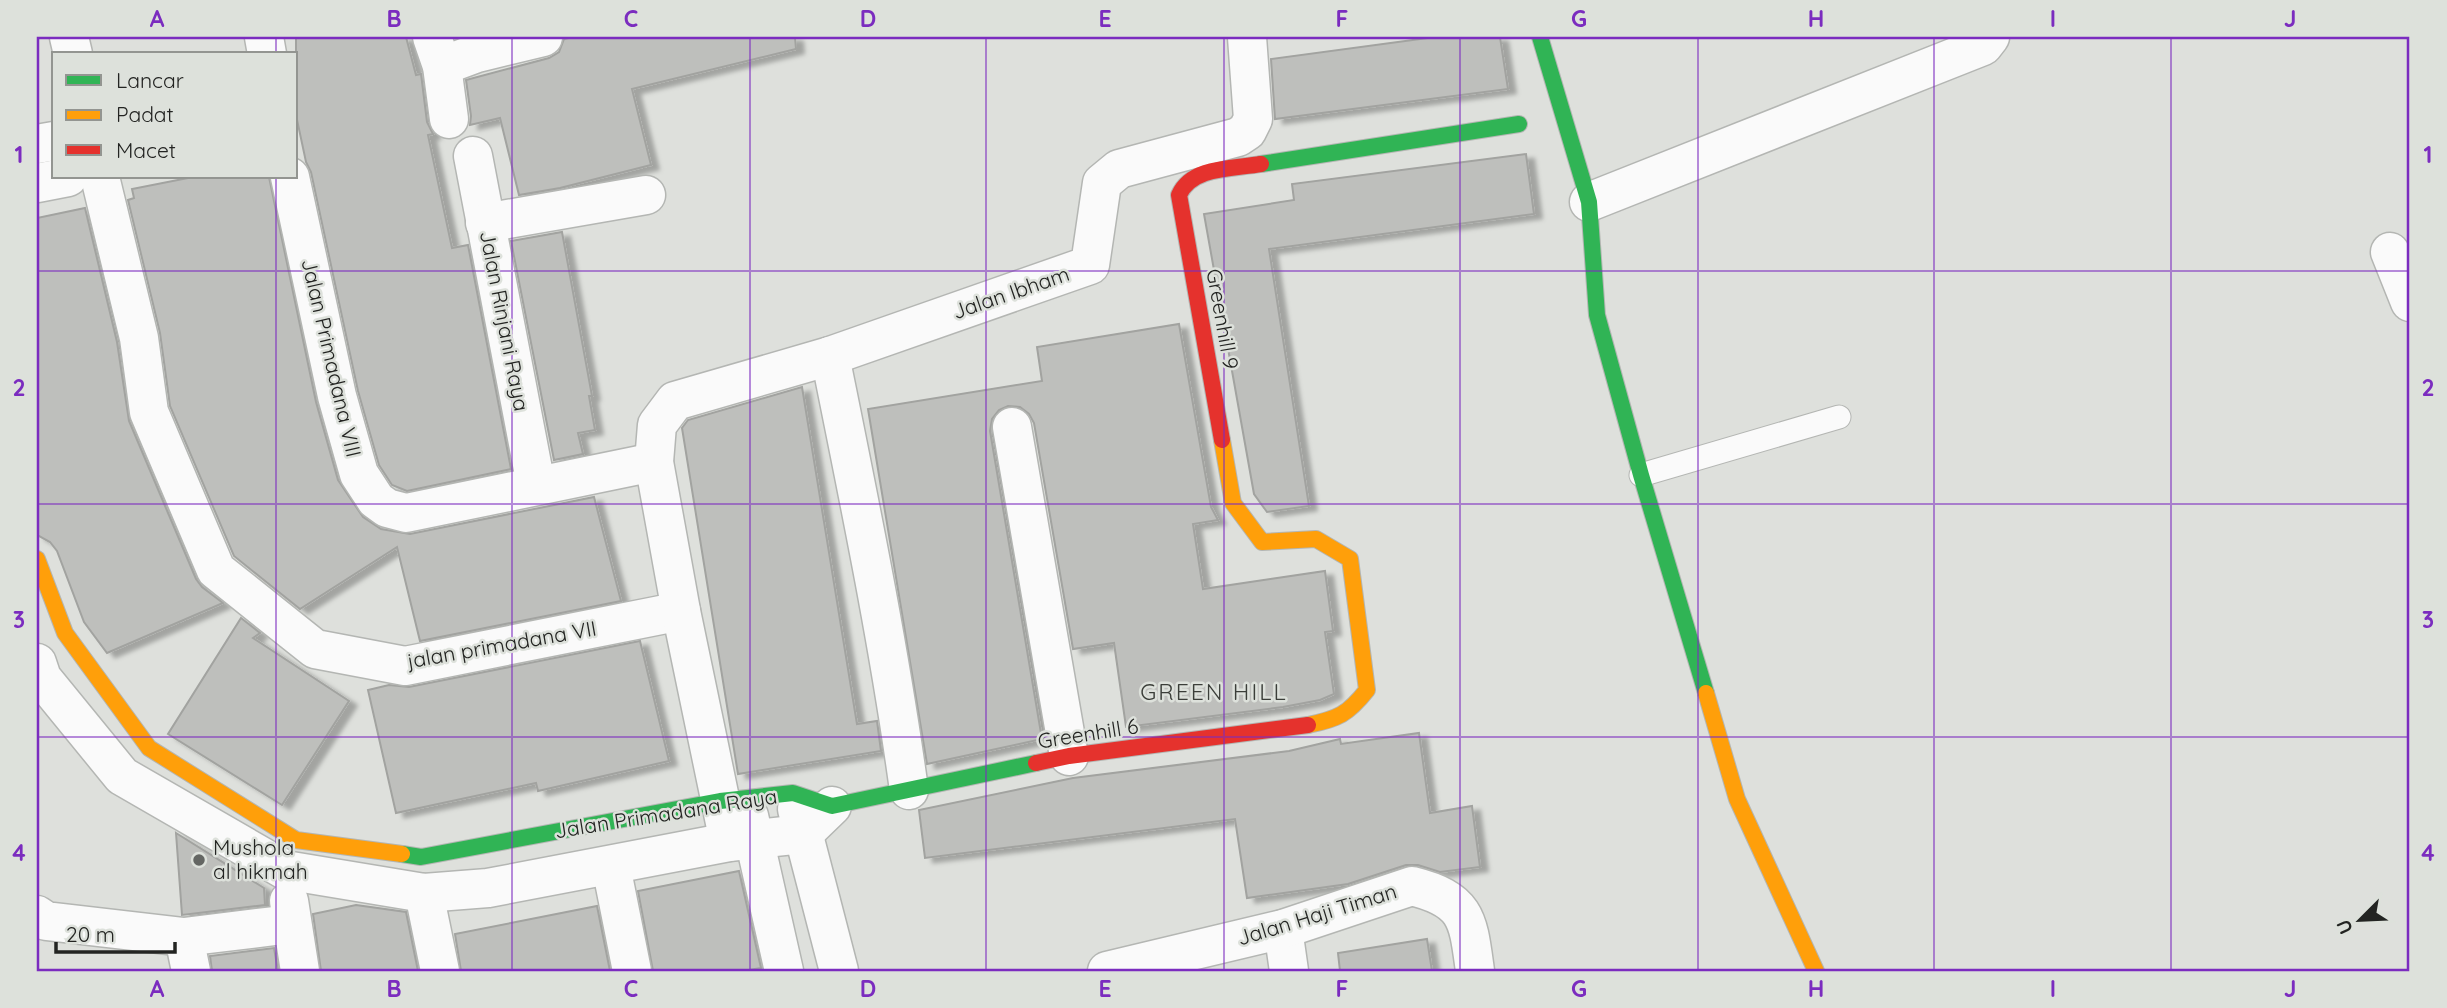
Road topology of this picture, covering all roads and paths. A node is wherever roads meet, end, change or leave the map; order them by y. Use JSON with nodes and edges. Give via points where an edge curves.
{"nodes":[{"id":1,"x":543,"y":37,"type":"edge"},
{"id":2,"x":1247,"y":37,"type":"edge"},
{"id":3,"x":1540,"y":37,"type":"edge"},
{"id":4,"x":1990,"y":37,"type":"edge"},
{"id":5,"x":437,"y":51,"type":"edge"},
{"id":6,"x":449,"y":118,"type":"dead end"},
{"id":7,"x":1519,"y":124,"type":"dead end"},
{"id":8,"x":473,"y":156,"type":"dead end"},
{"id":9,"x":63,"y":178,"type":"edge"},
{"id":10,"x":100,"y":178,"type":"edge"},
{"id":11,"x":290,"y":178,"type":"edge"},
{"id":12,"x":37,"y":183,"type":"edge"},
{"id":13,"x":646,"y":195,"type":"dead end"},
{"id":14,"x":1589,"y":202,"type":"junction"},
{"id":15,"x":485,"y":223,"type":"junction"},
{"id":16,"x":2390,"y":252,"type":"dead end"},
{"id":17,"x":2410,"y":302,"type":"edge"},
{"id":18,"x":830,"y":356,"type":"junction"},
{"id":19,"x":1839,"y":417,"type":"dead end"},
{"id":20,"x":1012,"y":427,"type":"dead end"},
{"id":21,"x":654,"y":462,"type":"junction"},
{"id":22,"x":1641,"y":475,"type":"junction"},
{"id":23,"x":536,"y":485,"type":"junction"},
{"id":24,"x":37,"y":559,"type":"edge"},
{"id":25,"x":681,"y":611,"type":"junction"},
{"id":26,"x":37,"y":663,"type":"edge"},
{"id":27,"x":1351,"y":710,"type":"joint"},
{"id":28,"x":1069,"y":756,"type":"junction"},
{"id":29,"x":909,"y":790,"type":"junction"},
{"id":30,"x":793,"y":793,"type":"junction"},
{"id":31,"x":733,"y":799,"type":"junction"},
{"id":32,"x":832,"y":806,"type":"junction"},
{"id":33,"x":803,"y":834,"type":"junction"},
{"id":34,"x":742,"y":841,"type":"junction"},
{"id":35,"x":291,"y":855,"type":"junction"},
{"id":36,"x":611,"y":866,"type":"junction"},
{"id":37,"x":424,"y":893,"type":"junction"},
{"id":38,"x":37,"y":915,"type":"edge"},
{"id":39,"x":292,"y":924,"type":"junction"},
{"id":40,"x":1283,"y":929,"type":"junction"},
{"id":41,"x":188,"y":954,"type":"edge"},
{"id":42,"x":300,"y":971,"type":"edge"},
{"id":43,"x":440,"y":971,"type":"edge"},
{"id":44,"x":632,"y":971,"type":"edge"},
{"id":45,"x":784,"y":971,"type":"edge"},
{"id":46,"x":839,"y":971,"type":"edge"},
{"id":47,"x":1107,"y":971,"type":"edge"},
{"id":48,"x":1289,"y":971,"type":"edge"},
{"id":49,"x":1475,"y":971,"type":"edge"},
{"id":50,"x":1816,"y":971,"type":"edge"}],
"edges":[{"from":1,"to":5,"type":"street","via":[[477,53]]},
{"from":2,"to":18,"type":"street","name":"Jalan Ibham","via":[[1252,119],[1247,131],[1119,169],[1101,183],[1090,265]]},
{"from":3,"to":14,"type":"street"},
{"from":4,"to":14,"type":"street","via":[[1983,46]]},
{"from":5,"to":6,"type":"street"},
{"from":7,"to":27,"type":"street","name":"Greenhill 9","via":[[1198,174],[1184,184],[1179,195],[1233,503],[1262,542],[1316,539],[1350,559],[1367,690]]},
{"from":8,"to":15,"type":"street","name":"Jalan Rinjani Raya"},
{"from":9,"to":12,"type":"street"},
{"from":10,"to":25,"type":"street","name":"jalan primadana VII","via":[[139,338],[149,412],[216,570],[315,649],[405,666]]},
{"from":11,"to":23,"type":"street","name":"Jalan Primadana VIII","via":[[337,396],[359,474],[376,500],[406,513]]},
{"from":13,"to":15,"type":"street"},
{"from":14,"to":22,"type":"street","via":[[1597,316]]},
{"from":15,"to":23,"type":"street","name":"Jalan Rinjani Raya"},
{"from":16,"to":17,"type":"street"},
{"from":18,"to":21,"type":"street","name":"Jalan Ibham","via":[[675,401],[657,425]]},
{"from":18,"to":29,"type":"street","via":[[861,506]]},
{"from":19,"to":22,"type":"lane"},
{"from":20,"to":28,"type":"street"},
{"from":21,"to":23,"type":"street","name":"Jalan Primadana VIII"},
{"from":21,"to":25,"type":"street","name":"Jalan Ibham"},
{"from":22,"to":50,"type":"street","via":[[1737,799]]},
{"from":24,"to":35,"type":"street","name":"Jalan Primadana Raya","via":[[65,633],[149,748]]},
{"from":25,"to":31,"type":"street","name":"Jalan Ibham"},
{"from":26,"to":35,"type":"street","name":"Jalan Primadana Raya","via":[[43,678],[122,776]]},
{"from":27,"to":28,"type":"street","name":"Greenhill 6","via":[[1328,721],[1286,729]]},
{"from":28,"to":29,"type":"street","name":"Greenhill 6"},
{"from":29,"to":32,"type":"street","name":"Greenhill 6"},
{"from":30,"to":31,"type":"street","name":"Jalan Primadana Raya"},
{"from":30,"to":32,"type":"street","name":"Jalan Primadana Raya"},
{"from":30,"to":33,"type":"street","name":"Jalan Primadana Raya"},
{"from":31,"to":34,"type":"street","name":"Jalan Ibham"},
{"from":31,"to":35,"type":"street","name":"Jalan Primadana Raya","via":[[421,857]]},
{"from":32,"to":33,"type":"street"},
{"from":33,"to":34,"type":"street","name":"Jalan Primadana Raya"},
{"from":33,"to":46,"type":"street","name":"Jalan Primadana Raya"},
{"from":34,"to":36,"type":"street","name":"Jalan Primadana Raya"},
{"from":34,"to":45,"type":"street","name":"Jalan Ibham"},
{"from":35,"to":37,"type":"street","name":"Jalan Primadana Raya"},
{"from":35,"to":39,"type":"street"},
{"from":36,"to":37,"type":"street","name":"Jalan Primadana Raya","via":[[488,888]]},
{"from":36,"to":44,"type":"street"},
{"from":37,"to":43,"type":"street"},
{"from":38,"to":41,"type":"street","via":[[46,921]]},
{"from":39,"to":41,"type":"street"},
{"from":39,"to":42,"type":"street"},
{"from":40,"to":47,"type":"street","name":"Jalan Haji Timan"},
{"from":40,"to":48,"type":"street"},
{"from":40,"to":49,"type":"street","name":"Jalan Haji Timan","via":[[1412,886],[1450,900],[1461,912],[1469,929]]}]}
